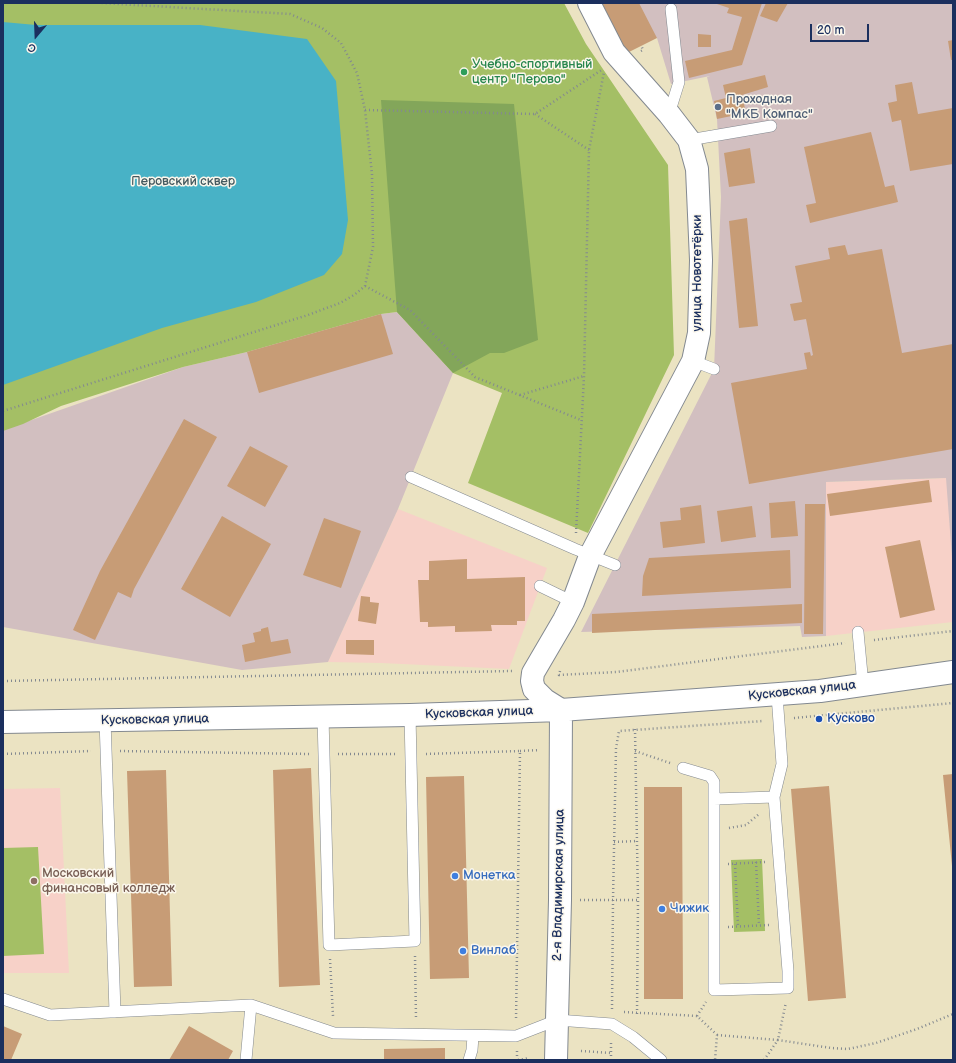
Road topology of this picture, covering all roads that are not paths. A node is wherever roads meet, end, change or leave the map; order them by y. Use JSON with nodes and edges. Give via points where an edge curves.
{"nodes":[{"id":1,"x":589,"y":3,"type":"edge"},
{"id":2,"x":671,"y":9,"type":"dead end"},
{"id":3,"x":669,"y":114,"type":"junction"},
{"id":4,"x":771,"y":126,"type":"dead end"},
{"id":5,"x":689,"y":140,"type":"junction"},
{"id":6,"x":693,"y":361,"type":"junction"},
{"id":7,"x":714,"y":370,"type":"dead end"},
{"id":8,"x":411,"y":477,"type":"dead end"},
{"id":9,"x":583,"y":552,"type":"junction"},
{"id":10,"x":615,"y":565,"type":"dead end"},
{"id":11,"x":540,"y":586,"type":"dead end"},
{"id":12,"x":569,"y":611,"type":"junction"},
{"id":13,"x":859,"y":637,"type":"road end"},
{"id":14,"x":953,"y":672,"type":"edge"},
{"id":15,"x":863,"y":685,"type":"junction"},
{"id":16,"x":777,"y":695,"type":"junction"},
{"id":17,"x":561,"y":710,"type":"junction"},
{"id":18,"x":410,"y":715,"type":"junction"},
{"id":19,"x":323,"y":717,"type":"junction"},
{"id":20,"x":105,"y":720,"type":"junction"},
{"id":21,"x":3,"y":722,"type":"edge"},
{"id":22,"x":682,"y":768,"type":"road end"},
{"id":23,"x":772,"y":797,"type":"junction"},
{"id":24,"x":714,"y":799,"type":"junction"},
{"id":25,"x":3,"y":999,"type":"edge"},
{"id":26,"x":251,"y":1005,"type":"junction"},
{"id":27,"x":115,"y":1012,"type":"junction"},
{"id":28,"x":556,"y":1020,"type":"junction"},
{"id":29,"x":473,"y":1036,"type":"junction"},
{"id":30,"x":246,"y":1060,"type":"edge"},
{"id":31,"x":469,"y":1060,"type":"edge"},
{"id":32,"x":556,"y":1060,"type":"edge"},
{"id":33,"x":661,"y":1060,"type":"edge"}],
"edges":[{"from":1,"to":3,"type":"street","name":"улица Новотетёрки","via":[[614,52]]},
{"from":2,"to":3,"type":"lane","via":[[679,82]]},
{"from":3,"to":5,"type":"street","name":"улица Новотетёрки"},
{"from":4,"to":5,"type":"lane"},
{"from":5,"to":6,"type":"street","name":"улица Новотетёрки","via":[[697,170],[701,260],[699,333]]},
{"from":6,"to":7,"type":"lane"},
{"from":6,"to":9,"type":"street","name":"улица Новотетёрки"},
{"from":8,"to":9,"type":"lane"},
{"from":9,"to":10,"type":"lane"},
{"from":9,"to":12,"type":"street","name":"улица Новотетёрки"},
{"from":11,"to":12,"type":"lane"},
{"from":12,"to":17,"type":"street","name":"улица Новотетёрки","via":[[533,673],[532,681],[534,689]]},
{"from":13,"to":15,"type":"lane"},
{"from":14,"to":15,"type":"street","name":"Кусковская улица"},
{"from":15,"to":16,"type":"street","name":"Кусковская улица"},
{"from":16,"to":17,"type":"street","name":"Кусковская улица"},
{"from":16,"to":23,"type":"lane","via":[[782,764]]},
{"from":17,"to":18,"type":"street","name":"Кусковская улица"},
{"from":17,"to":28,"type":"street","name":"2-я Владимирская улица","via":[[560,900]]},
{"from":18,"to":19,"type":"street","name":"Кусковская улица"},
{"from":18,"to":19,"type":"lane","via":[[415,940],[329,945]]},
{"from":19,"to":20,"type":"street","name":"Кусковская улица"},
{"from":20,"to":21,"type":"street","name":"Кусковская улица"},
{"from":20,"to":27,"type":"lane"},
{"from":22,"to":24,"type":"lane","via":[[710,776],[714,782]]},
{"from":23,"to":24,"type":"lane"},
{"from":23,"to":24,"type":"lane","via":[[788,988],[714,990]]},
{"from":25,"to":27,"type":"lane","via":[[50,1015]]},
{"from":26,"to":27,"type":"lane"},
{"from":26,"to":29,"type":"lane","via":[[334,1033]]},
{"from":26,"to":30,"type":"lane"},
{"from":28,"to":29,"type":"lane","via":[[516,1036]]},
{"from":28,"to":32,"type":"street","name":"2-я Владимирская улица"},
{"from":28,"to":33,"type":"lane","via":[[612,1024]]},
{"from":29,"to":31,"type":"lane"}]}
